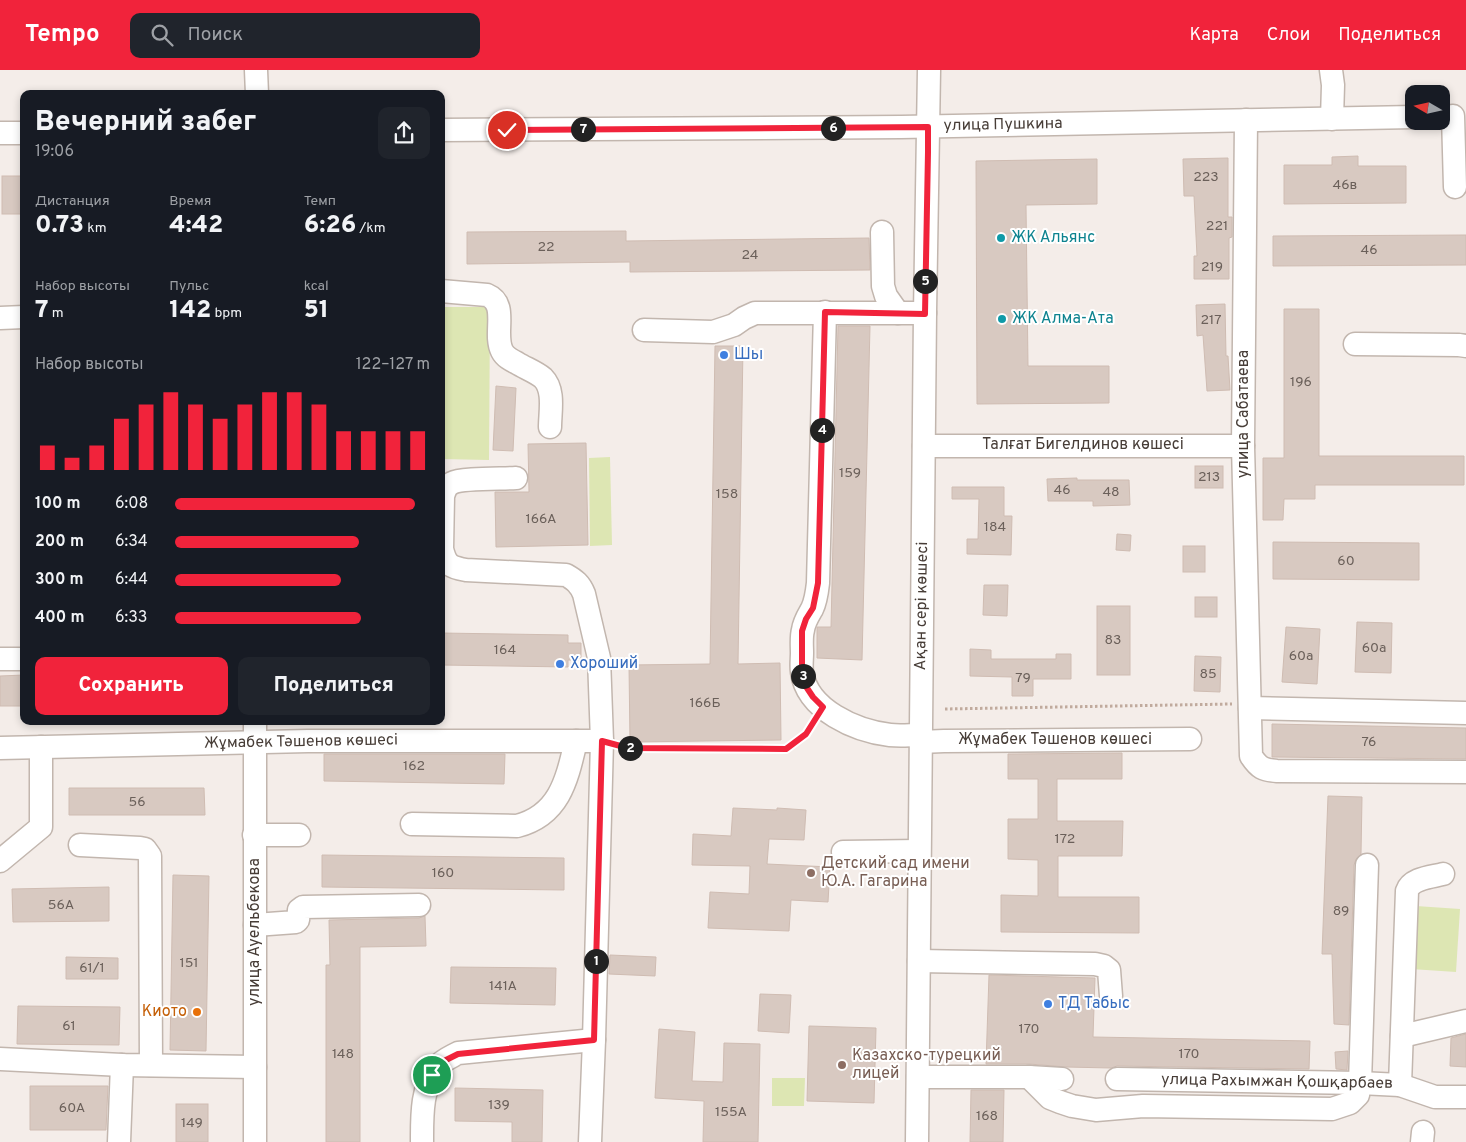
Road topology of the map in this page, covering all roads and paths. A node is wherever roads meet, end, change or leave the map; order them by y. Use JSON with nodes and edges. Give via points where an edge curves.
{"nodes":[{"id":1,"x":256,"y":70,"type":"edge"},
{"id":2,"x":929,"y":70,"type":"edge"},
{"id":3,"x":1331,"y":70,"type":"edge"},
{"id":4,"x":256,"y":90,"type":"edge"},
{"id":5,"x":1453,"y":116,"type":"edge"},
{"id":6,"x":1405,"y":117,"type":"edge"},
{"id":7,"x":1332,"y":119,"type":"junction"},
{"id":8,"x":1246,"y":120,"type":"junction"},
{"id":9,"x":928,"y":127,"type":"junction"},
{"id":10,"x":445,"y":130,"type":"edge"},
{"id":11,"x":0,"y":133,"type":"edge"},
{"id":12,"x":20,"y":134,"type":"edge"},
{"id":13,"x":1455,"y":187,"type":"dead end"},
{"id":14,"x":882,"y":232,"type":"dead end"},
{"id":15,"x":445,"y":292,"type":"edge"},
{"id":16,"x":825,"y":312,"type":"junction"},
{"id":17,"x":898,"y":314,"type":"junction"},
{"id":18,"x":925,"y":314,"type":"junction"},
{"id":19,"x":20,"y":317,"type":"edge"},
{"id":20,"x":0,"y":318,"type":"edge"},
{"id":21,"x":644,"y":330,"type":"dead end"},
{"id":22,"x":1356,"y":344,"type":"dead end"},
{"id":23,"x":1466,"y":346,"type":"edge"},
{"id":24,"x":550,"y":427,"type":"dead end"},
{"id":25,"x":924,"y":446,"type":"junction"},
{"id":26,"x":1243,"y":446,"type":"junction"},
{"id":27,"x":516,"y":478,"type":"dead end"},
{"id":28,"x":445,"y":491,"type":"edge"},
{"id":29,"x":445,"y":558,"type":"edge"},
{"id":30,"x":0,"y":659,"type":"edge"},
{"id":31,"x":20,"y":659,"type":"edge"},
{"id":32,"x":1250,"y":706,"type":"junction"},
{"id":33,"x":823,"y":707,"type":"junction"},
{"id":34,"x":945,"y":709,"type":"dead end"},
{"id":35,"x":1466,"y":713,"type":"edge"},
{"id":36,"x":255,"y":732,"type":"edge"},
{"id":37,"x":920,"y":739,"type":"junction"},
{"id":38,"x":1190,"y":740,"type":"dead end"},
{"id":39,"x":576,"y":741,"type":"junction"},
{"id":40,"x":602,"y":741,"type":"junction"},
{"id":41,"x":41,"y":747,"type":"junction"},
{"id":42,"x":0,"y":748,"type":"edge"},
{"id":43,"x":1466,"y":772,"type":"edge"},
{"id":44,"x":412,"y":824,"type":"dead end"},
{"id":45,"x":254,"y":834,"type":"junction"},
{"id":46,"x":299,"y":835,"type":"dead end"},
{"id":47,"x":80,"y":845,"type":"dead end"},
{"id":48,"x":919,"y":851,"type":"junction"},
{"id":49,"x":843,"y":852,"type":"dead end"},
{"id":50,"x":0,"y":861,"type":"edge"},
{"id":51,"x":1367,"y":865,"type":"dead end"},
{"id":52,"x":1443,"y":874,"type":"dead end"},
{"id":53,"x":419,"y":906,"type":"dead end"},
{"id":54,"x":255,"y":925,"type":"junction"},
{"id":55,"x":919,"y":961,"type":"junction"},
{"id":56,"x":1111,"y":996,"type":"dead end"},
{"id":57,"x":1466,"y":1021,"type":"edge"},
{"id":58,"x":1402,"y":1036,"type":"junction"},
{"id":59,"x":594,"y":1040,"type":"junction"},
{"id":60,"x":0,"y":1059,"type":"edge"},
{"id":61,"x":122,"y":1065,"type":"junction"},
{"id":62,"x":151,"y":1065,"type":"junction"},
{"id":63,"x":254,"y":1067,"type":"junction"},
{"id":64,"x":918,"y":1077,"type":"junction"},
{"id":65,"x":1029,"y":1077,"type":"junction"},
{"id":66,"x":1062,"y":1079,"type":"dead end"},
{"id":67,"x":1117,"y":1079,"type":"dead end"},
{"id":68,"x":1360,"y":1083,"type":"junction"},
{"id":69,"x":1400,"y":1085,"type":"junction"},
{"id":70,"x":1466,"y":1097,"type":"edge"},
{"id":71,"x":119,"y":1142,"type":"edge"},
{"id":72,"x":255,"y":1142,"type":"edge"},
{"id":73,"x":422,"y":1142,"type":"edge"},
{"id":74,"x":590,"y":1142,"type":"edge"},
{"id":75,"x":917,"y":1142,"type":"edge"}],
"edges":[{"from":1,"to":4,"type":"street"},
{"from":2,"to":9,"type":"street","name":"Ақан сері көшесі"},
{"from":3,"to":7,"type":"street"},
{"from":5,"to":13,"type":"street"},
{"from":6,"to":7,"type":"street","name":"улица Пушкина"},
{"from":7,"to":8,"type":"street","name":"улица Пушкина"},
{"from":8,"to":9,"type":"street","name":"улица Пушкина"},
{"from":8,"to":26,"type":"street","name":"улица Сабатаева"},
{"from":9,"to":10,"type":"street","name":"улица Пушкина"},
{"from":9,"to":18,"type":"street","name":"Ақан сері көшесі"},
{"from":11,"to":12,"type":"street"},
{"from":14,"to":17,"type":"street","via":[[883,286]]},
{"from":15,"to":24,"type":"street","via":[[487,295],[496,302],[502,352],[547,383]]},
{"from":16,"to":17,"type":"street"},
{"from":16,"to":21,"type":"street","via":[[755,313],[713,332]]},
{"from":16,"to":33,"type":"street","name":"Жұмабек Тәшенов көшесі","via":[[818,583],[813,608],[802,631],[802,672],[807,688]]},
{"from":17,"to":18,"type":"street"},
{"from":18,"to":25,"type":"street","name":"Ақан сері көшесі"},
{"from":19,"to":20,"type":"street"},
{"from":22,"to":23,"type":"street"},
{"from":25,"to":26,"type":"street","name":"Талғат Бигелдинов көшесі"},
{"from":25,"to":37,"type":"street","name":"Ақан сері көшесі"},
{"from":26,"to":32,"type":"street","name":"улица Сабатаева"},
{"from":27,"to":28,"type":"street","via":[[454,481]]},
{"from":29,"to":40,"type":"street","via":[[448,564],[466,570],[566,575],[580,585],[599,658]]},
{"from":30,"to":31,"type":"street"},
{"from":32,"to":34,"type":"path"},
{"from":32,"to":35,"type":"street"},
{"from":32,"to":43,"type":"street","name":"улица Сабатаева","via":[[1251,756],[1266,770]]},
{"from":33,"to":37,"type":"street","name":"Жұмабек Тәшенов көшесі","via":[[847,722],[873,732]]},
{"from":33,"to":40,"type":"path","via":[[806,734],[786,749],[628,748]]},
{"from":36,"to":39,"type":"street","name":"Жұмабек Тәшенов көшесі","via":[[308,740]]},
{"from":36,"to":41,"type":"street","name":"Жұмабек Тәшенов көшесі"},
{"from":36,"to":45,"type":"street","name":"улица Ауельбекова"},
{"from":37,"to":38,"type":"street","name":"Жұмабек Тәшенов көшесі"},
{"from":37,"to":48,"type":"street","name":"Ақан сері көшесі"},
{"from":39,"to":40,"type":"street","name":"Жұмабек Тәшенов көшесі"},
{"from":39,"to":44,"type":"street","via":[[564,786],[541,816],[530,822],[517,826]]},
{"from":40,"to":59,"type":"street"},
{"from":41,"to":42,"type":"street","name":"Жұмабек Тәшенов көшесі"},
{"from":41,"to":50,"type":"street","via":[[42,826]]},
{"from":45,"to":46,"type":"street"},
{"from":45,"to":54,"type":"street","name":"улица Ауельбекова"},
{"from":47,"to":62,"type":"street","via":[[140,848],[150,856]]},
{"from":48,"to":49,"type":"street"},
{"from":48,"to":55,"type":"street","name":"Ақан сері көшесі"},
{"from":51,"to":68,"type":"street"},
{"from":52,"to":58,"type":"street","via":[[1413,882],[1407,891]]},
{"from":53,"to":54,"type":"street","via":[[303,907],[296,922]]},
{"from":54,"to":63,"type":"street","name":"улица Ауельбекова"},
{"from":55,"to":56,"type":"street","via":[[1095,964],[1109,970]]},
{"from":55,"to":64,"type":"street","name":"Ақан сері көшесі"},
{"from":57,"to":58,"type":"street"},
{"from":58,"to":69,"type":"street"},
{"from":59,"to":73,"type":"street","via":[[458,1054],[442,1062],[427,1088]]},
{"from":59,"to":74,"type":"street"},
{"from":60,"to":61,"type":"street"},
{"from":61,"to":62,"type":"street"},
{"from":61,"to":71,"type":"street"},
{"from":62,"to":63,"type":"street"},
{"from":63,"to":72,"type":"street","name":"улица Ауельбекова"},
{"from":64,"to":65,"type":"street"},
{"from":64,"to":75,"type":"street","name":"Ақан сері көшесі"},
{"from":65,"to":66,"type":"street"},
{"from":65,"to":68,"type":"street","via":[[1050,1098],[1096,1110],[1143,1106],[1332,1109],[1350,1103],[1358,1095]]},
{"from":67,"to":68,"type":"street","name":"улица Рахымжан Қошқарбаев"},
{"from":68,"to":69,"type":"street","name":"улица Рахымжан Қошқарбаев"},
{"from":69,"to":70,"type":"street","name":"улица Рахымжан Қошқарбаев","via":[[1435,1097]]}]}
